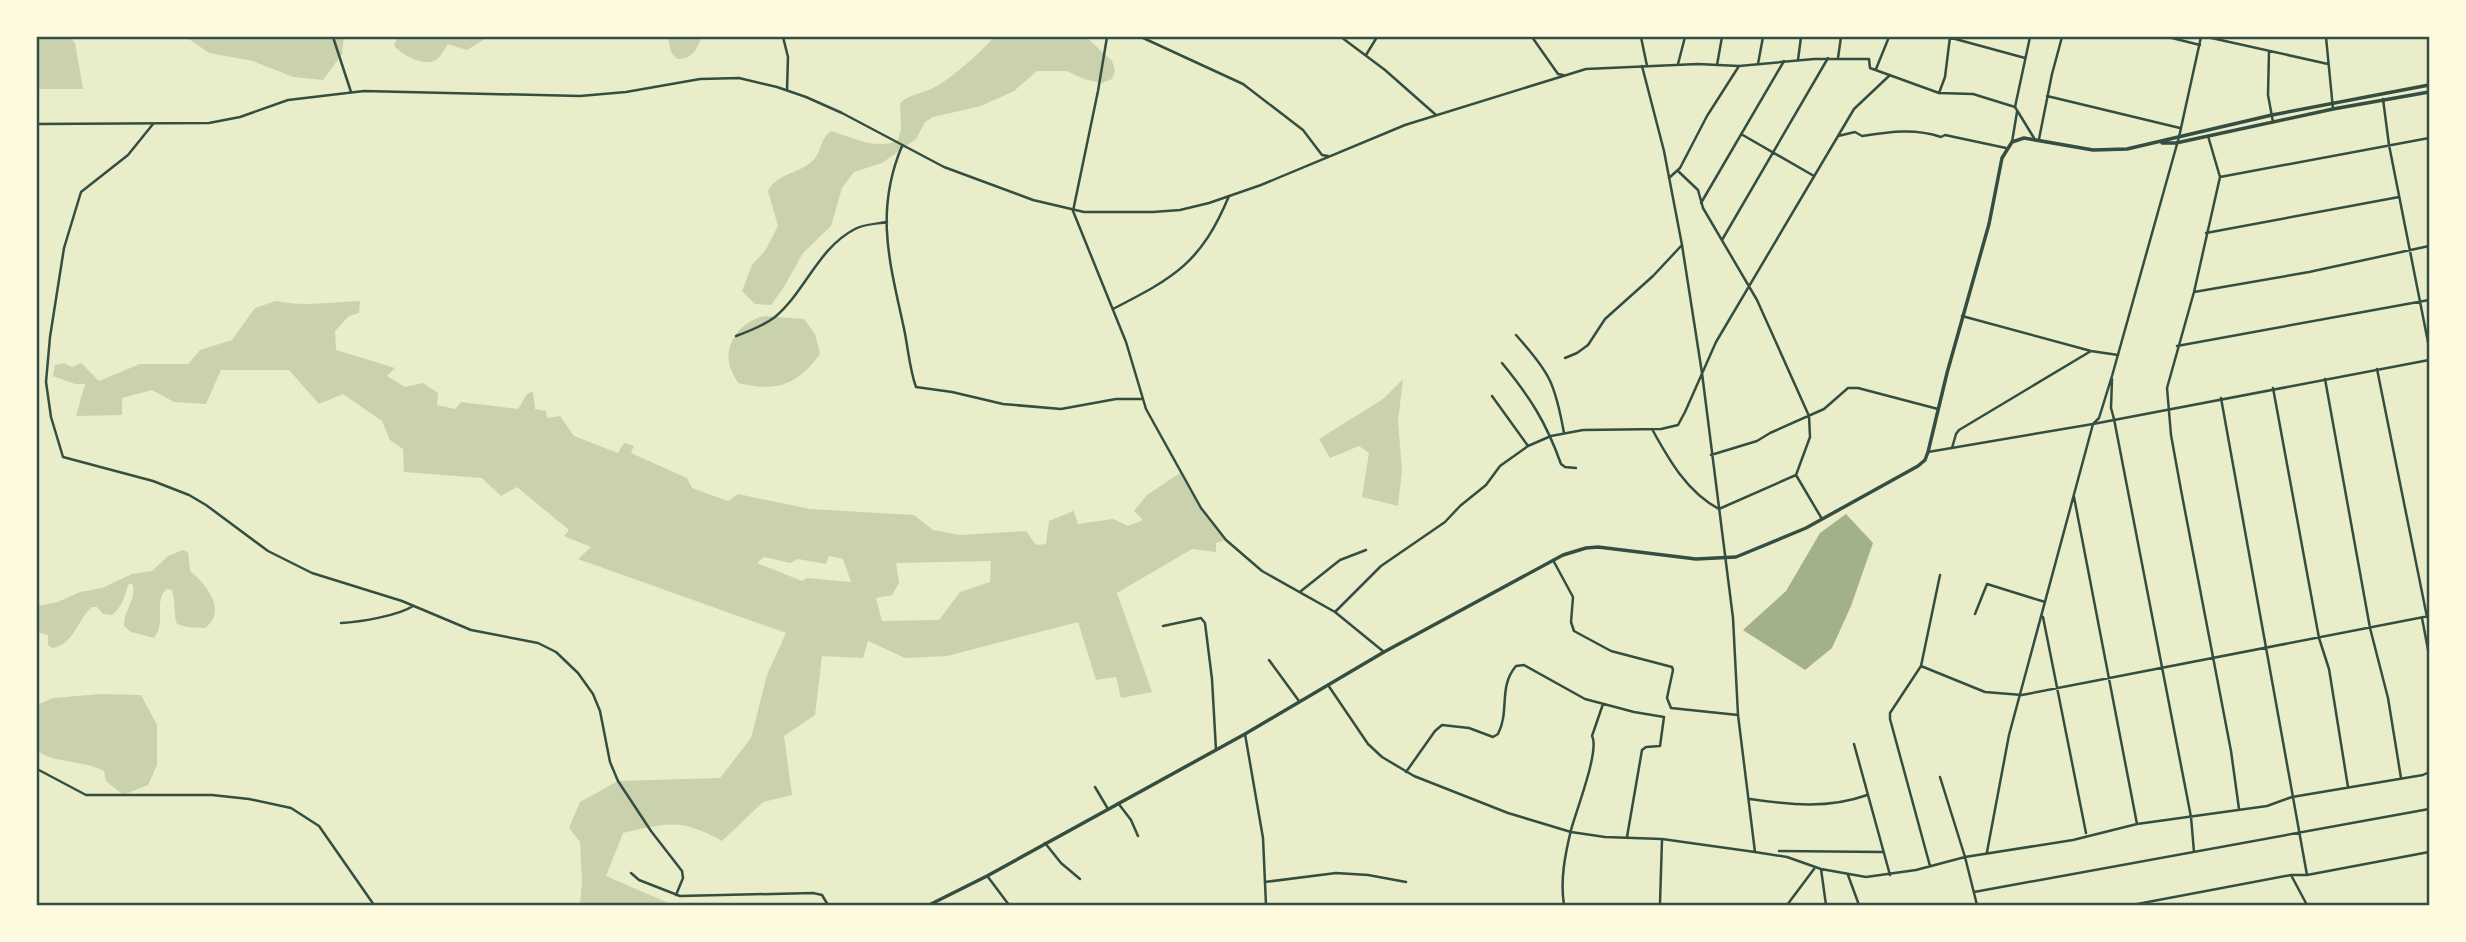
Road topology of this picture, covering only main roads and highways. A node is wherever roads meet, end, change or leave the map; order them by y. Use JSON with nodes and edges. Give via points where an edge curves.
{"nodes":[{"id":1,"x":2429,"y":85,"type":"edge"},
{"id":2,"x":2429,"y":92,"type":"edge"},
{"id":3,"x":2157,"y":143,"type":"junction"},
{"id":4,"x":929,"y":905,"type":"edge"}],
"edges":[{"from":1,"to":3,"type":"main road"},
{"from":2,"to":3,"type":"main road","via":[[2176,144]]},
{"from":3,"to":4,"type":"main road","via":[[2102,151],[2019,138],[2007,148],[1928,452],[1918,466],[1787,537],[1726,559],[1598,547],[1553,560]]}]}
